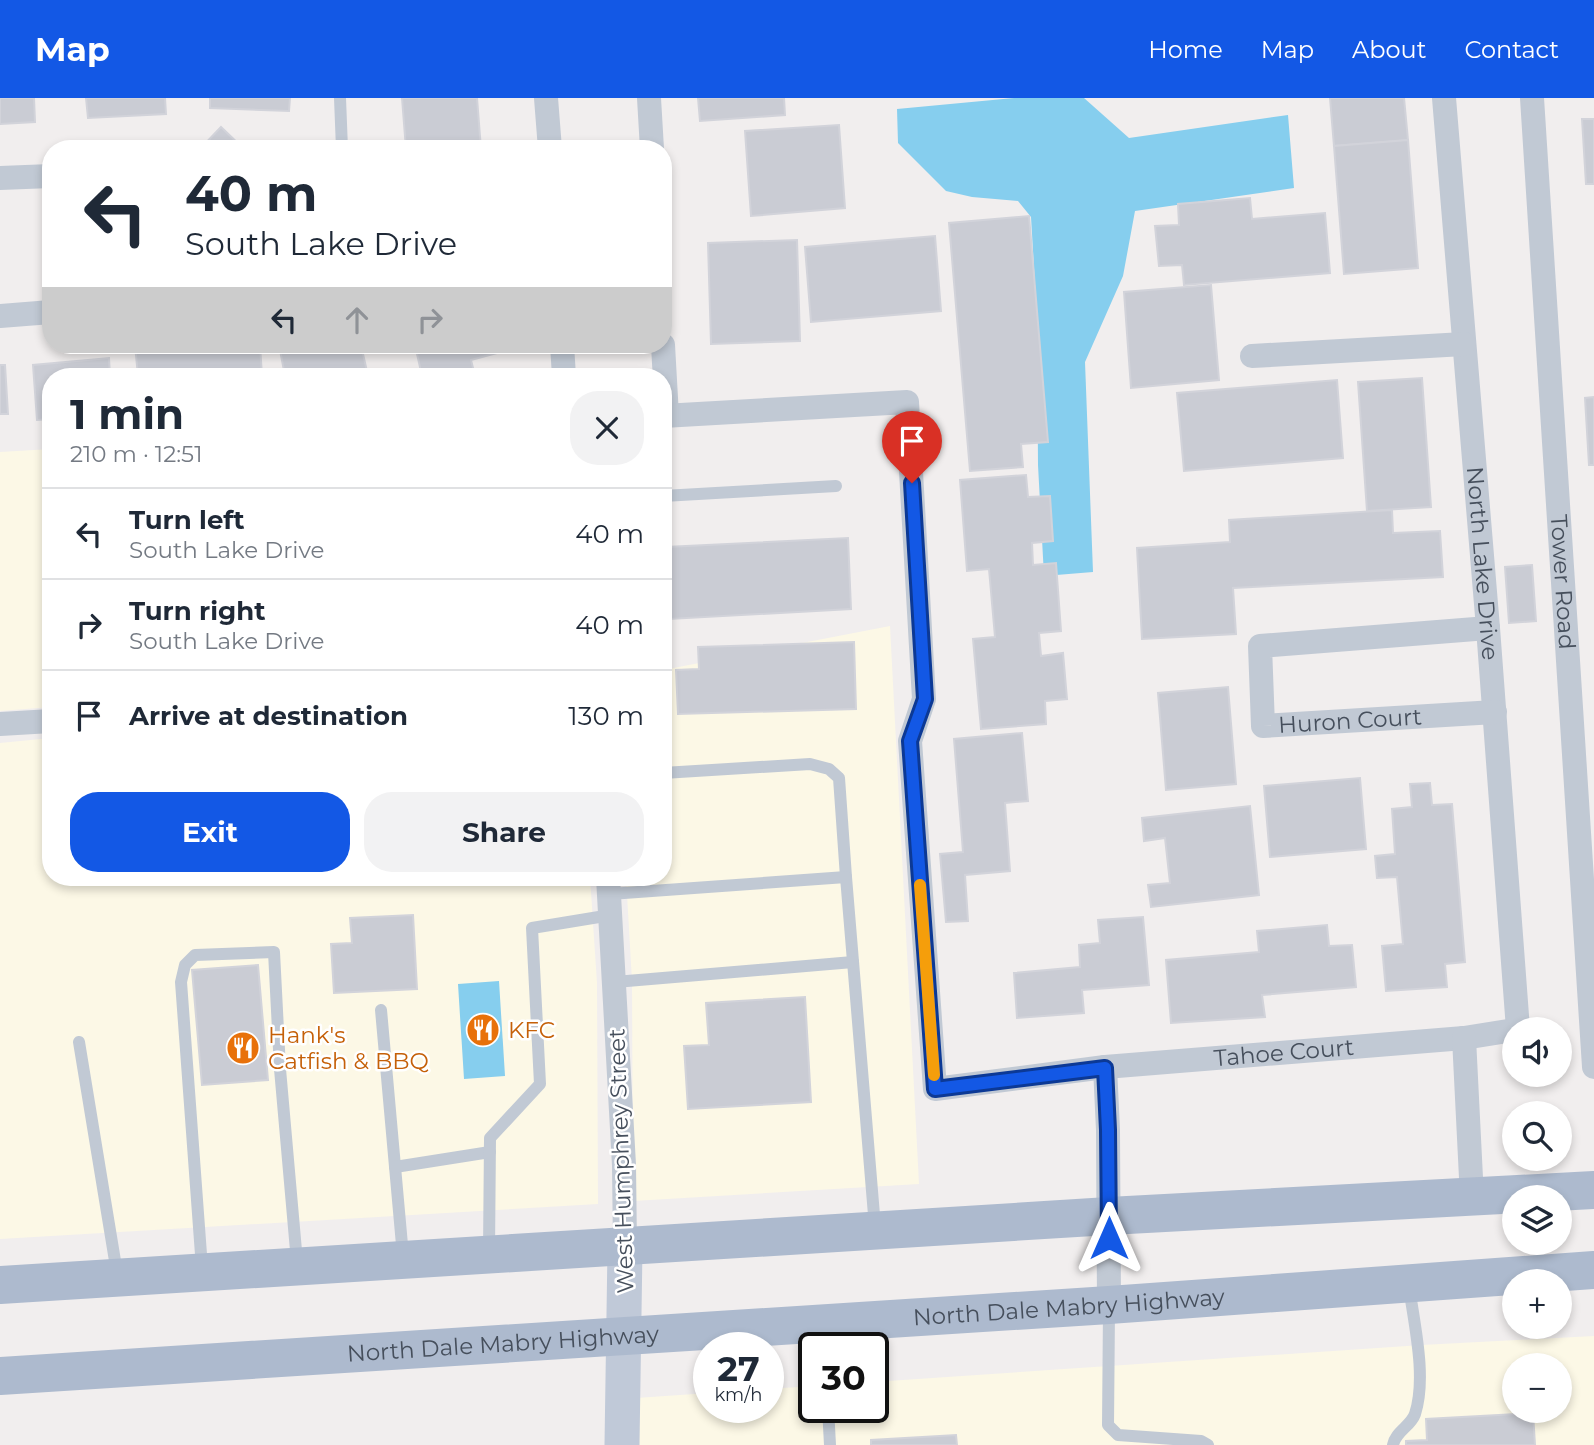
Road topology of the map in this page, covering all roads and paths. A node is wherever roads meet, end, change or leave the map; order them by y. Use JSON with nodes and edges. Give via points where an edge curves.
{"nodes":[{"id":1,"x":340,"y":98,"type":"edge"},
{"id":2,"x":546,"y":98,"type":"edge"},
{"id":3,"x":649,"y":98,"type":"edge"},
{"id":4,"x":1444,"y":98,"type":"edge"},
{"id":5,"x":1532,"y":98,"type":"edge"},
{"id":6,"x":342,"y":140,"type":"edge"},
{"id":7,"x":549,"y":140,"type":"edge"},
{"id":8,"x":651,"y":140,"type":"edge"},
{"id":9,"x":42,"y":176,"type":"edge"},
{"id":10,"x":0,"y":178,"type":"edge"},
{"id":11,"x":42,"y":313,"type":"edge"},
{"id":12,"x":0,"y":316,"type":"edge"},
{"id":13,"x":1464,"y":344,"type":"junction"},
{"id":14,"x":1252,"y":356,"type":"dead end"},
{"id":15,"x":672,"y":416,"type":"edge"},
{"id":16,"x":836,"y":486,"type":"dead end"},
{"id":17,"x":672,"y":495,"type":"edge"},
{"id":18,"x":1488,"y":628,"type":"junction"},
{"id":19,"x":1495,"y":712,"type":"junction"},
{"id":20,"x":42,"y":722,"type":"edge"},
{"id":21,"x":0,"y":724,"type":"edge"},
{"id":22,"x":672,"y":772,"type":"edge"},
{"id":23,"x":846,"y":877,"type":"junction"},
{"id":24,"x":609,"y":895,"type":"edge"},
{"id":25,"x":853,"y":962,"type":"junction"},
{"id":26,"x":615,"y":982,"type":"junction"},
{"id":27,"x":381,"y":1010,"type":"dead end"},
{"id":28,"x":1515,"y":1017,"type":"edge"},
{"id":29,"x":1502,"y":1031,"type":"edge"},
{"id":30,"x":1464,"y":1038,"type":"junction"},
{"id":31,"x":79,"y":1042,"type":"dead end"},
{"id":32,"x":1594,"y":1067,"type":"edge"},
{"id":33,"x":1105,"y":1068,"type":"junction"},
{"id":34,"x":489,"y":1152,"type":"junction"},
{"id":35,"x":395,"y":1167,"type":"junction"},
{"id":36,"x":1594,"y":1190,"type":"edge"},
{"id":37,"x":1472,"y":1198,"type":"junction"},
{"id":38,"x":1109,"y":1216,"type":"junction"},
{"id":39,"x":875,"y":1231,"type":"junction"},
{"id":40,"x":625,"y":1248,"type":"junction"},
{"id":41,"x":489,"y":1255,"type":"junction"},
{"id":42,"x":403,"y":1260,"type":"junction"},
{"id":43,"x":297,"y":1266,"type":"junction"},
{"id":44,"x":1594,"y":1270,"type":"edge"},
{"id":45,"x":202,"y":1272,"type":"junction"},
{"id":46,"x":117,"y":1278,"type":"junction"},
{"id":47,"x":1408,"y":1283,"type":"junction"},
{"id":48,"x":0,"y":1285,"type":"edge"},
{"id":49,"x":1109,"y":1305,"type":"junction"},
{"id":50,"x":625,"y":1336,"type":"junction"},
{"id":51,"x":0,"y":1376,"type":"edge"},
{"id":52,"x":829,"y":1423,"type":"edge"},
{"id":53,"x":622,"y":1445,"type":"edge"},
{"id":54,"x":830,"y":1445,"type":"edge"},
{"id":55,"x":1208,"y":1445,"type":"edge"},
{"id":56,"x":1393,"y":1445,"type":"edge"}],
"edges":[{"from":1,"to":6,"type":"lane"},
{"from":2,"to":7,"type":"street"},
{"from":3,"to":8,"type":"street"},
{"from":4,"to":13,"type":"street","name":"North Lake Drive"},
{"from":5,"to":32,"type":"street","name":"Tower Road"},
{"from":9,"to":10,"type":"street"},
{"from":11,"to":12,"type":"street"},
{"from":13,"to":14,"type":"street"},
{"from":13,"to":18,"type":"street","name":"North Lake Drive"},
{"from":15,"to":33,"type":"street","name":"Tahoe Court","via":[[907,402],[925,699],[910,741],[935,1089]]},
{"from":16,"to":17,"type":"lane"},
{"from":18,"to":19,"type":"street","name":"North Lake Drive"},
{"from":18,"to":19,"type":"street","name":"Huron Court","via":[[1260,646],[1263,726]]},
{"from":19,"to":28,"type":"street","name":"North Lake Drive"},
{"from":20,"to":21,"type":"street"},
{"from":22,"to":23,"type":"lane","via":[[810,764],[828,769],[839,778]]},
{"from":23,"to":24,"type":"lane"},
{"from":23,"to":25,"type":"lane"},
{"from":24,"to":26,"type":"street","name":"West Humphrey Street"},
{"from":24,"to":34,"type":"lane","via":[[532,928],[540,1084],[490,1138]]},
{"from":25,"to":26,"type":"lane"},
{"from":25,"to":39,"type":"lane"},
{"from":26,"to":40,"type":"street","name":"West Humphrey Street"},
{"from":27,"to":35,"type":"lane"},
{"from":29,"to":30,"type":"street","name":"North Lake Drive"},
{"from":30,"to":33,"type":"street","name":"Tahoe Court"},
{"from":30,"to":37,"type":"street"},
{"from":31,"to":46,"type":"lane"},
{"from":33,"to":38,"type":"street"},
{"from":34,"to":35,"type":"lane"},
{"from":34,"to":41,"type":"lane"},
{"from":35,"to":42,"type":"lane"},
{"from":36,"to":37,"type":"main road"},
{"from":37,"to":38,"type":"main road"},
{"from":38,"to":39,"type":"main road"},
{"from":38,"to":49,"type":"street"},
{"from":39,"to":40,"type":"main road"},
{"from":40,"to":41,"type":"main road"},
{"from":40,"to":50,"type":"street","name":"West Humphrey Street"},
{"from":41,"to":42,"type":"main road"},
{"from":42,"to":43,"type":"main road"},
{"from":43,"to":45,"type":"main road"},
{"from":43,"to":45,"type":"lane","via":[[274,951],[195,955],[185,965],[181,982]]},
{"from":44,"to":47,"type":"main road","name":"North Dale Mabry Highway"},
{"from":45,"to":46,"type":"main road"},
{"from":46,"to":48,"type":"main road"},
{"from":47,"to":49,"type":"main road","name":"North Dale Mabry Highway"},
{"from":47,"to":56,"type":"lane","via":[[1420,1379],[1415,1416]]},
{"from":49,"to":50,"type":"main road","name":"North Dale Mabry Highway","via":[[824,1329]]},
{"from":49,"to":55,"type":"lane","via":[[1108,1425],[1118,1435]]},
{"from":50,"to":51,"type":"main road","name":"North Dale Mabry Highway"},
{"from":50,"to":53,"type":"street","name":"West Humphrey Street"},
{"from":52,"to":54,"type":"lane"}]}
